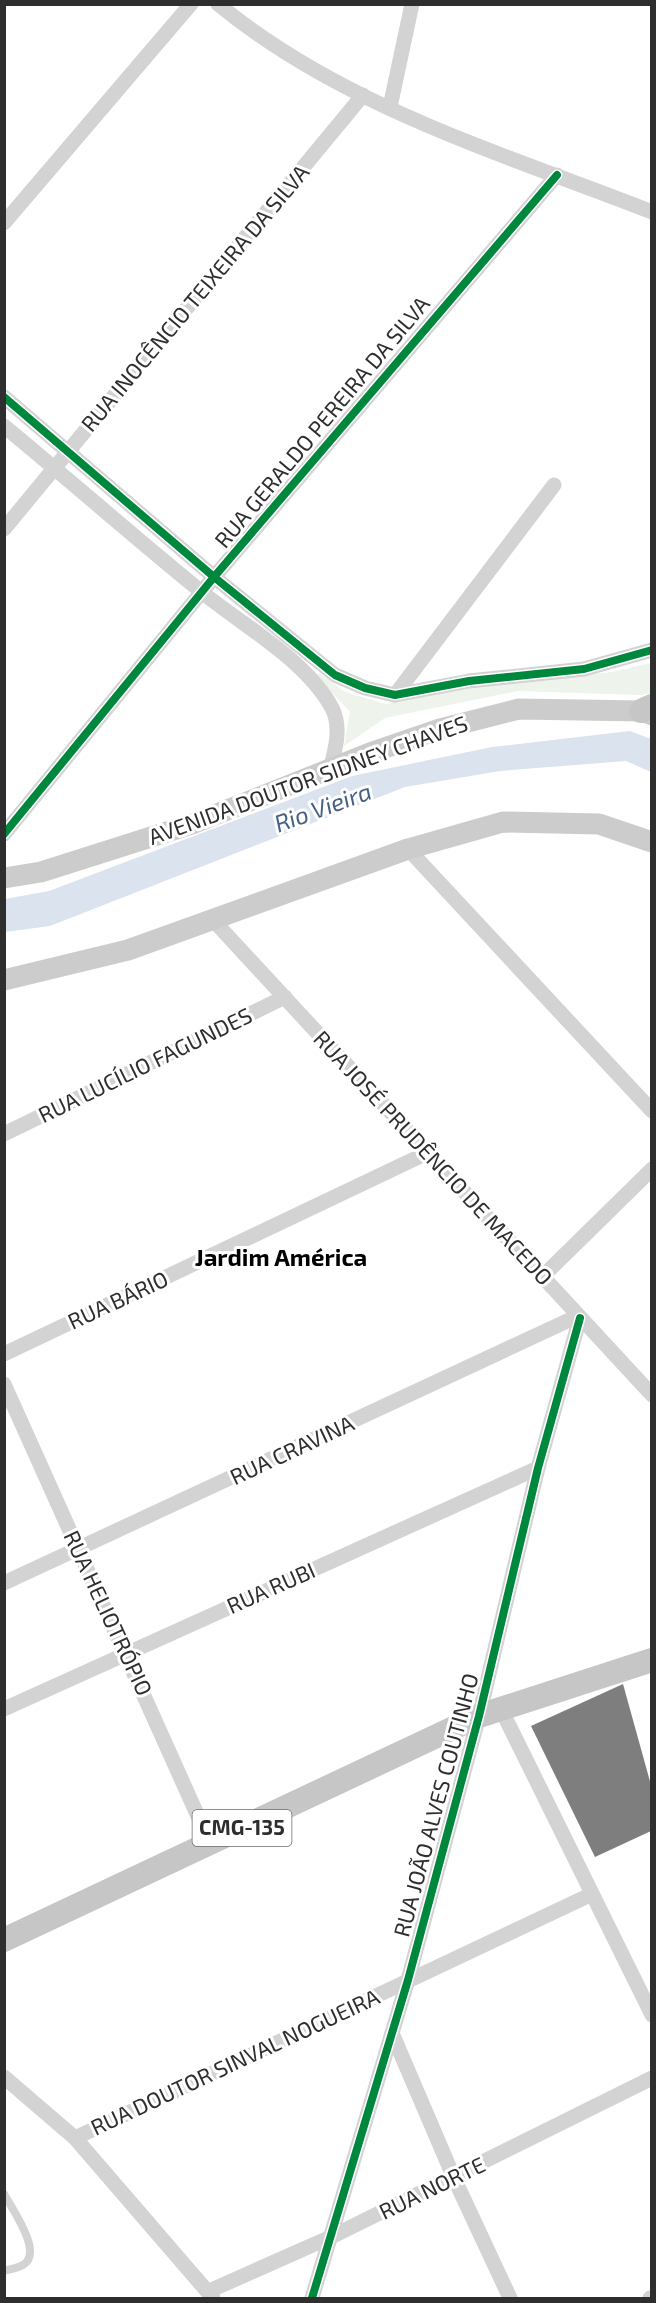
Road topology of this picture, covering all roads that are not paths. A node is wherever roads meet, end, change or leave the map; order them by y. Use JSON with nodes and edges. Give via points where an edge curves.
{"nodes":[{"id":1,"x":191,"y":4,"type":"edge"},
{"id":2,"x":218,"y":4,"type":"edge"},
{"id":3,"x":412,"y":4,"type":"edge"},
{"id":4,"x":363,"y":95,"type":"junction"},
{"id":5,"x":390,"y":107,"type":"junction"},
{"id":6,"x":557,"y":175,"type":"junction"},
{"id":7,"x":651,"y":212,"type":"edge"},
{"id":8,"x":4,"y":223,"type":"edge"},
{"id":9,"x":4,"y":398,"type":"edge"},
{"id":10,"x":4,"y":426,"type":"edge"},
{"id":11,"x":68,"y":451,"type":"junction"},
{"id":12,"x":55,"y":468,"type":"junction"},
{"id":13,"x":554,"y":485,"type":"dead end"},
{"id":14,"x":4,"y":530,"type":"edge"},
{"id":15,"x":214,"y":577,"type":"junction"},
{"id":16,"x":202,"y":592,"type":"junction"},
{"id":17,"x":651,"y":650,"type":"edge"},
{"id":18,"x":395,"y":695,"type":"junction"},
{"id":19,"x":648,"y":711,"type":"edge"},
{"id":20,"x":330,"y":770,"type":"junction"},
{"id":21,"x":4,"y":834,"type":"edge"},
{"id":22,"x":651,"y":842,"type":"edge"},
{"id":23,"x":408,"y":849,"type":"junction"},
{"id":24,"x":4,"y":878,"type":"edge"},
{"id":25,"x":214,"y":921,"type":"junction"},
{"id":26,"x":4,"y":980,"type":"edge"},
{"id":27,"x":285,"y":997,"type":"junction"},
{"id":28,"x":651,"y":1111,"type":"edge"},
{"id":29,"x":4,"y":1134,"type":"edge"},
{"id":30,"x":427,"y":1153,"type":"junction"},
{"id":31,"x":651,"y":1169,"type":"edge"},
{"id":32,"x":542,"y":1277,"type":"junction"},
{"id":33,"x":579,"y":1317,"type":"junction"},
{"id":34,"x":4,"y":1354,"type":"edge"},
{"id":35,"x":4,"y":1384,"type":"edge"},
{"id":36,"x":651,"y":1395,"type":"edge"},
{"id":37,"x":538,"y":1468,"type":"junction"},
{"id":38,"x":79,"y":1551,"type":"junction"},
{"id":39,"x":4,"y":1583,"type":"edge"},
{"id":40,"x":127,"y":1653,"type":"junction"},
{"id":41,"x":651,"y":1660,"type":"edge"},
{"id":42,"x":4,"y":1709,"type":"edge"},
{"id":43,"x":490,"y":1712,"type":"junction"},
{"id":44,"x":210,"y":1843,"type":"junction"},
{"id":45,"x":590,"y":1894,"type":"junction"},
{"id":46,"x":4,"y":1940,"type":"edge"},
{"id":47,"x":408,"y":1980,"type":"junction"},
{"id":48,"x":651,"y":2015,"type":"edge"},
{"id":49,"x":392,"y":2032,"type":"junction"},
{"id":50,"x":4,"y":2077,"type":"edge"},
{"id":51,"x":651,"y":2078,"type":"edge"},
{"id":52,"x":75,"y":2138,"type":"junction"},
{"id":53,"x":454,"y":2178,"type":"junction"},
{"id":54,"x":4,"y":2194,"type":"edge"},
{"id":55,"x":333,"y":2236,"type":"junction"},
{"id":56,"x":4,"y":2271,"type":"edge"},
{"id":57,"x":211,"y":2295,"type":"edge"},
{"id":58,"x":312,"y":2298,"type":"edge"},
{"id":59,"x":510,"y":2298,"type":"edge"}],
"edges":[{"from":1,"to":8,"type":"street"},
{"from":2,"to":4,"type":"street","via":[[301,63]]},
{"from":3,"to":5,"type":"street"},
{"from":4,"to":5,"type":"street"},
{"from":4,"to":11,"type":"street","name":"RUA INOCÊNCIO TEIXEIRA DA SILVA"},
{"from":5,"to":6,"type":"street","via":[[435,129]]},
{"from":6,"to":7,"type":"street"},
{"from":6,"to":15,"type":"street","name":"RUA GERALDO PEREIRA DA SILVA"},
{"from":9,"to":11,"type":"street"},
{"from":10,"to":12,"type":"street"},
{"from":11,"to":12,"type":"street","name":"RUA INOCÊNCIO TEIXEIRA DA SILVA"},
{"from":11,"to":15,"type":"street"},
{"from":12,"to":14,"type":"street","name":"RUA INOCÊNCIO TEIXEIRA DA SILVA"},
{"from":12,"to":16,"type":"street"},
{"from":13,"to":18,"type":"street"},
{"from":15,"to":16,"type":"street","name":"RUA GERALDO PEREIRA DA SILVA"},
{"from":15,"to":18,"type":"street","via":[[335,675]]},
{"from":16,"to":20,"type":"street","via":[[322,690],[337,726]]},
{"from":16,"to":21,"type":"street","name":"RUA GERALDO PEREIRA DA SILVA"},
{"from":17,"to":18,"type":"street","via":[[584,669],[469,681]]},
{"from":19,"to":20,"type":"main road","name":"AVENIDA DOUTOR SIDNEY CHAVES","via":[[519,709],[440,729]]},
{"from":20,"to":24,"type":"main road","name":"AVENIDA DOUTOR SIDNEY CHAVES","via":[[192,824],[41,872]]},
{"from":22,"to":23,"type":"main road","via":[[599,824],[503,822]]},
{"from":23,"to":25,"type":"main road"},
{"from":23,"to":28,"type":"street"},
{"from":25,"to":26,"type":"main road","via":[[128,950]]},
{"from":25,"to":27,"type":"street","name":"RUA JOSÉ PRUDÊNCIO DE MACEDO"},
{"from":27,"to":29,"type":"street","name":"RUA LUCÍLIO FAGUNDES"},
{"from":27,"to":30,"type":"street","name":"RUA JOSÉ PRUDÊNCIO DE MACEDO"},
{"from":30,"to":32,"type":"street","name":"RUA JOSÉ PRUDÊNCIO DE MACEDO"},
{"from":30,"to":34,"type":"street","name":"RUA BÁRIO"},
{"from":31,"to":32,"type":"street"},
{"from":32,"to":33,"type":"street","name":"RUA JOSÉ PRUDÊNCIO DE MACEDO"},
{"from":33,"to":36,"type":"street","name":"RUA JOSÉ PRUDÊNCIO DE MACEDO"},
{"from":33,"to":37,"type":"street","name":"RUA JOÃO ALVES COUTINHO"},
{"from":33,"to":38,"type":"street","name":"RUA CRAVINA"},
{"from":35,"to":38,"type":"street","name":"RUA HELIOTRÓPIO"},
{"from":37,"to":40,"type":"street","name":"RUA RUBI"},
{"from":37,"to":43,"type":"street","name":"RUA JOÃO ALVES COUTINHO"},
{"from":38,"to":39,"type":"street","name":"RUA CRAVINA"},
{"from":38,"to":40,"type":"street","name":"RUA HELIOTRÓPIO"},
{"from":40,"to":42,"type":"street","name":"RUA RUBI"},
{"from":40,"to":44,"type":"street","name":"RUA HELIOTRÓPIO"},
{"from":41,"to":43,"type":"main road","number":"CMG-135"},
{"from":43,"to":44,"type":"main road","number":"CMG-135"},
{"from":43,"to":45,"type":"street"},
{"from":43,"to":47,"type":"street","name":"RUA JOÃO ALVES COUTINHO"},
{"from":44,"to":46,"type":"main road","number":"CMG-135"},
{"from":45,"to":47,"type":"street","name":"RUA DOUTOR SINVAL NOGUEIRA"},
{"from":45,"to":48,"type":"street"},
{"from":47,"to":49,"type":"street","name":"RUA JOÃO ALVES COUTINHO"},
{"from":47,"to":52,"type":"street","name":"RUA DOUTOR SINVAL NOGUEIRA"},
{"from":49,"to":53,"type":"street"},
{"from":49,"to":55,"type":"street","name":"RUA JOÃO ALVES COUTINHO"},
{"from":50,"to":52,"type":"street"},
{"from":51,"to":53,"type":"street","name":"RUA NORTE"},
{"from":52,"to":57,"type":"street"},
{"from":53,"to":55,"type":"street","name":"RUA NORTE"},
{"from":53,"to":59,"type":"street"},
{"from":54,"to":56,"type":"lane","via":[[31,2246],[24,2265]]},
{"from":55,"to":57,"type":"street","name":"RUA NORTE"},
{"from":55,"to":58,"type":"street","name":"RUA JOÃO ALVES COUTINHO"}]}
